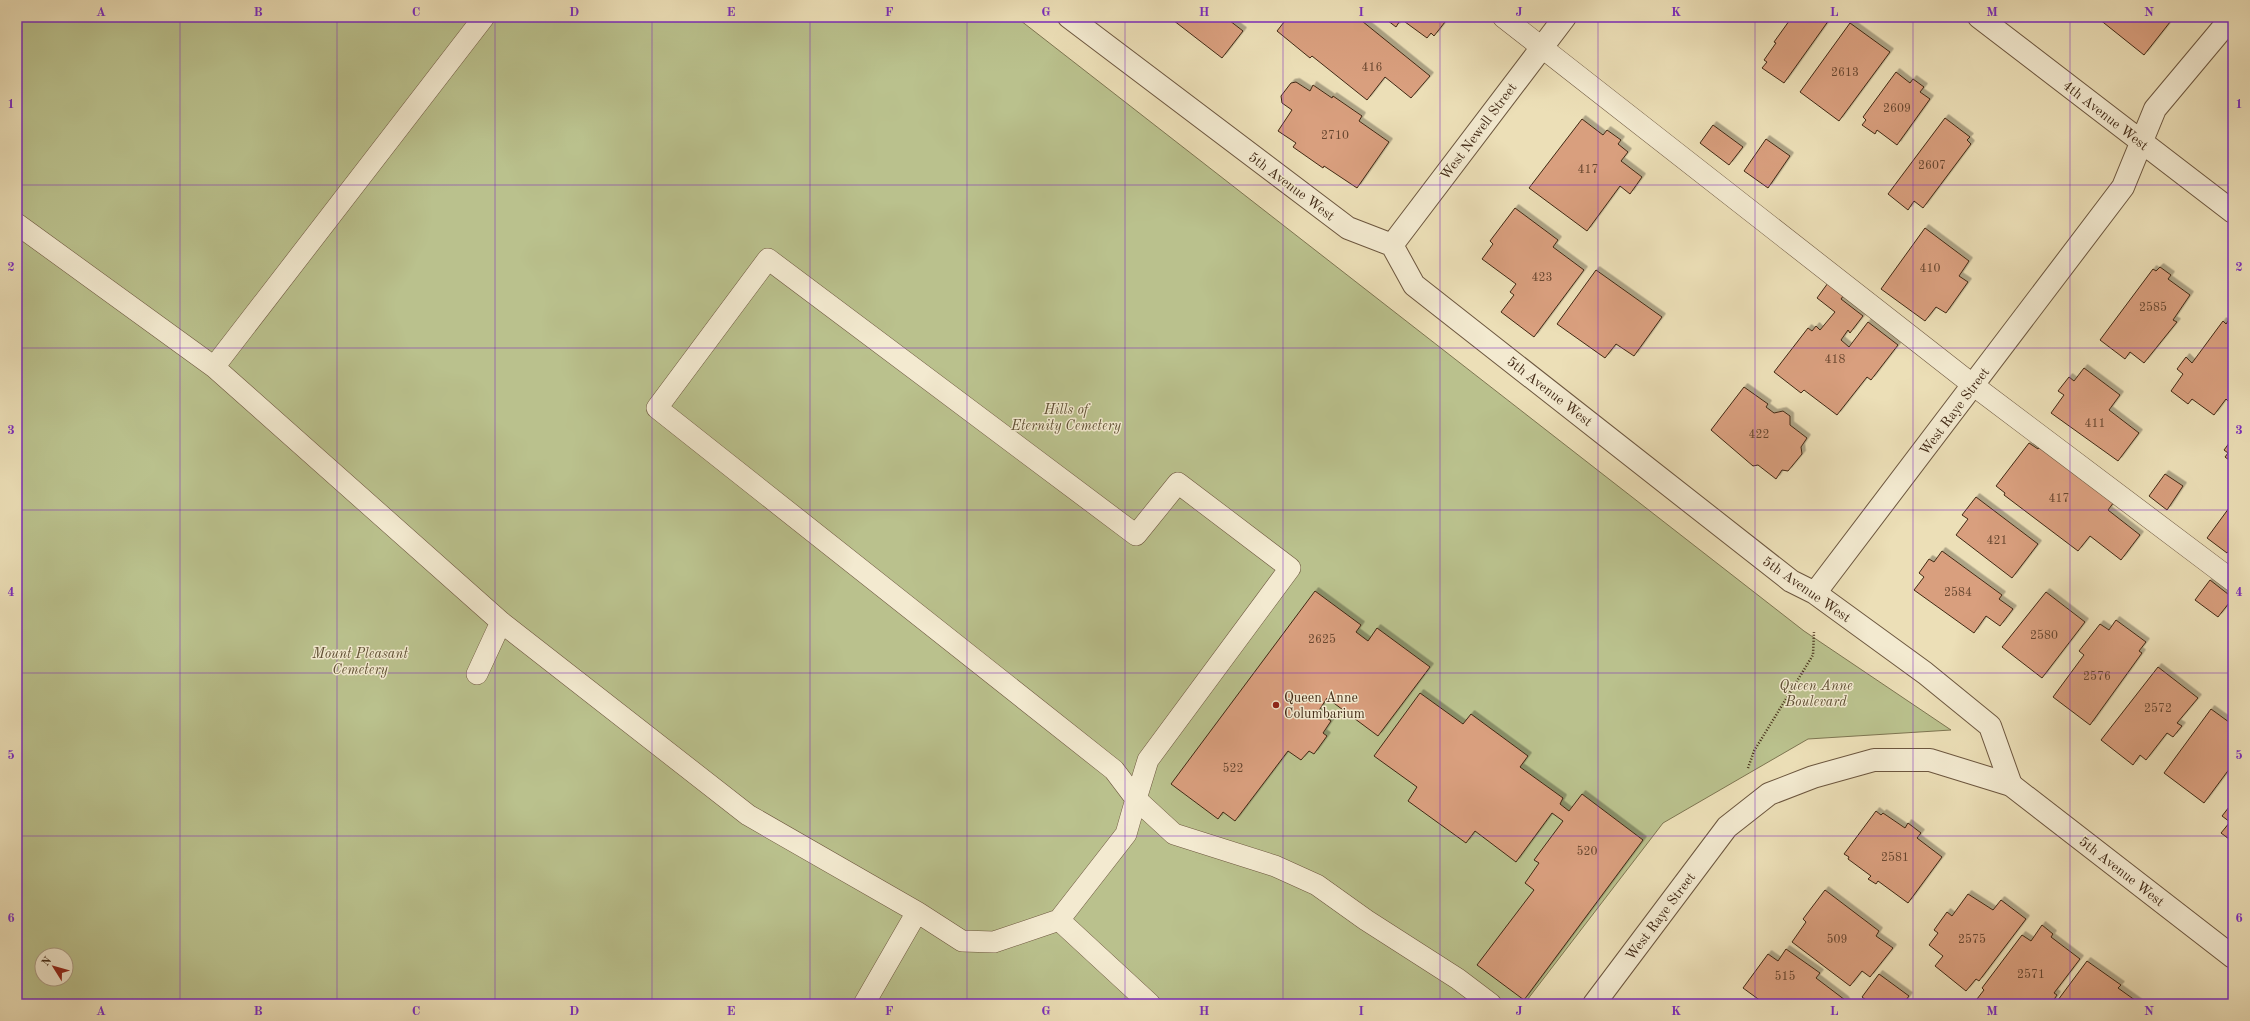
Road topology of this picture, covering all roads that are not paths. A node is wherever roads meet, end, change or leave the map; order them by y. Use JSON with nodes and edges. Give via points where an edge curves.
{"nodes":[{"id":1,"x":484,"y":17,"type":"edge"},
{"id":2,"x":1068,"y":17,"type":"edge"},
{"id":3,"x":1503,"y":17,"type":"edge"},
{"id":4,"x":1565,"y":17,"type":"edge"},
{"id":5,"x":1979,"y":17,"type":"edge"},
{"id":6,"x":2232,"y":17,"type":"edge"},
{"id":7,"x":1542,"y":46,"type":"junction"},
{"id":8,"x":2140,"y":142,"type":"junction"},
{"id":9,"x":2233,"y":212,"type":"edge"},
{"id":10,"x":17,"y":224,"type":"edge"},
{"id":11,"x":1392,"y":244,"type":"junction"},
{"id":12,"x":214,"y":368,"type":"junction"},
{"id":13,"x":1973,"y":385,"type":"junction"},
{"id":14,"x":2233,"y":581,"type":"edge"},
{"id":15,"x":1815,"y":593,"type":"junction"},
{"id":16,"x":501,"y":622,"type":"junction"},
{"id":17,"x":478,"y":674,"type":"dead end"},
{"id":18,"x":2011,"y":785,"type":"junction"},
{"id":19,"x":1769,"y":794,"type":"joint"},
{"id":20,"x":1136,"y":799,"type":"junction"},
{"id":21,"x":917,"y":912,"type":"junction"},
{"id":22,"x":1059,"y":920,"type":"junction"},
{"id":23,"x":2233,"y":957,"type":"edge"},
{"id":24,"x":864,"y":1004,"type":"edge"},
{"id":25,"x":1150,"y":1004,"type":"edge"},
{"id":26,"x":1491,"y":1004,"type":"edge"},
{"id":27,"x":1594,"y":1004,"type":"edge"}],
"edges":[{"from":1,"to":12,"type":"lane"},
{"from":2,"to":11,"type":"street","name":"5th Avenue West","via":[[1348,228]]},
{"from":3,"to":7,"type":"lane"},
{"from":4,"to":7,"type":"street","name":"West Newell Street"},
{"from":5,"to":8,"type":"street","name":"4th Avenue West"},
{"from":6,"to":8,"type":"street","name":"West Raye Street","via":[[2155,109]]},
{"from":7,"to":11,"type":"street","name":"West Newell Street"},
{"from":7,"to":13,"type":"lane"},
{"from":8,"to":9,"type":"street","name":"4th Avenue West"},
{"from":8,"to":13,"type":"street","name":"West Raye Street","via":[[2123,187]]},
{"from":10,"to":12,"type":"lane"},
{"from":11,"to":15,"type":"street","name":"5th Avenue West","via":[[1414,285],[1791,581]]},
{"from":12,"to":16,"type":"lane"},
{"from":13,"to":14,"type":"lane"},
{"from":13,"to":15,"type":"street","name":"West Raye Street"},
{"from":15,"to":18,"type":"street","name":"5th Avenue West","via":[[1925,673],[1990,726]]},
{"from":16,"to":17,"type":"lane"},
{"from":16,"to":21,"type":"lane","via":[[748,816]]},
{"from":18,"to":19,"type":"street","name":"5th Avenue West","via":[[1930,760],[1874,760],[1813,777]]},
{"from":18,"to":23,"type":"street","name":"5th Avenue West"},
{"from":19,"to":27,"type":"street","name":"West Raye Street","via":[[1727,827]]},
{"from":20,"to":20,"type":"lane","via":[[1114,770],[657,408],[768,259],[1136,535],[1178,483],[1290,568],[1148,760]]},
{"from":20,"to":22,"type":"lane","via":[[1126,834]]},
{"from":20,"to":26,"type":"lane","via":[[1174,834],[1274,866],[1317,885],[1458,979]]},
{"from":21,"to":22,"type":"lane","via":[[962,941],[994,942]]},
{"from":21,"to":24,"type":"lane"},
{"from":22,"to":25,"type":"lane"}]}
